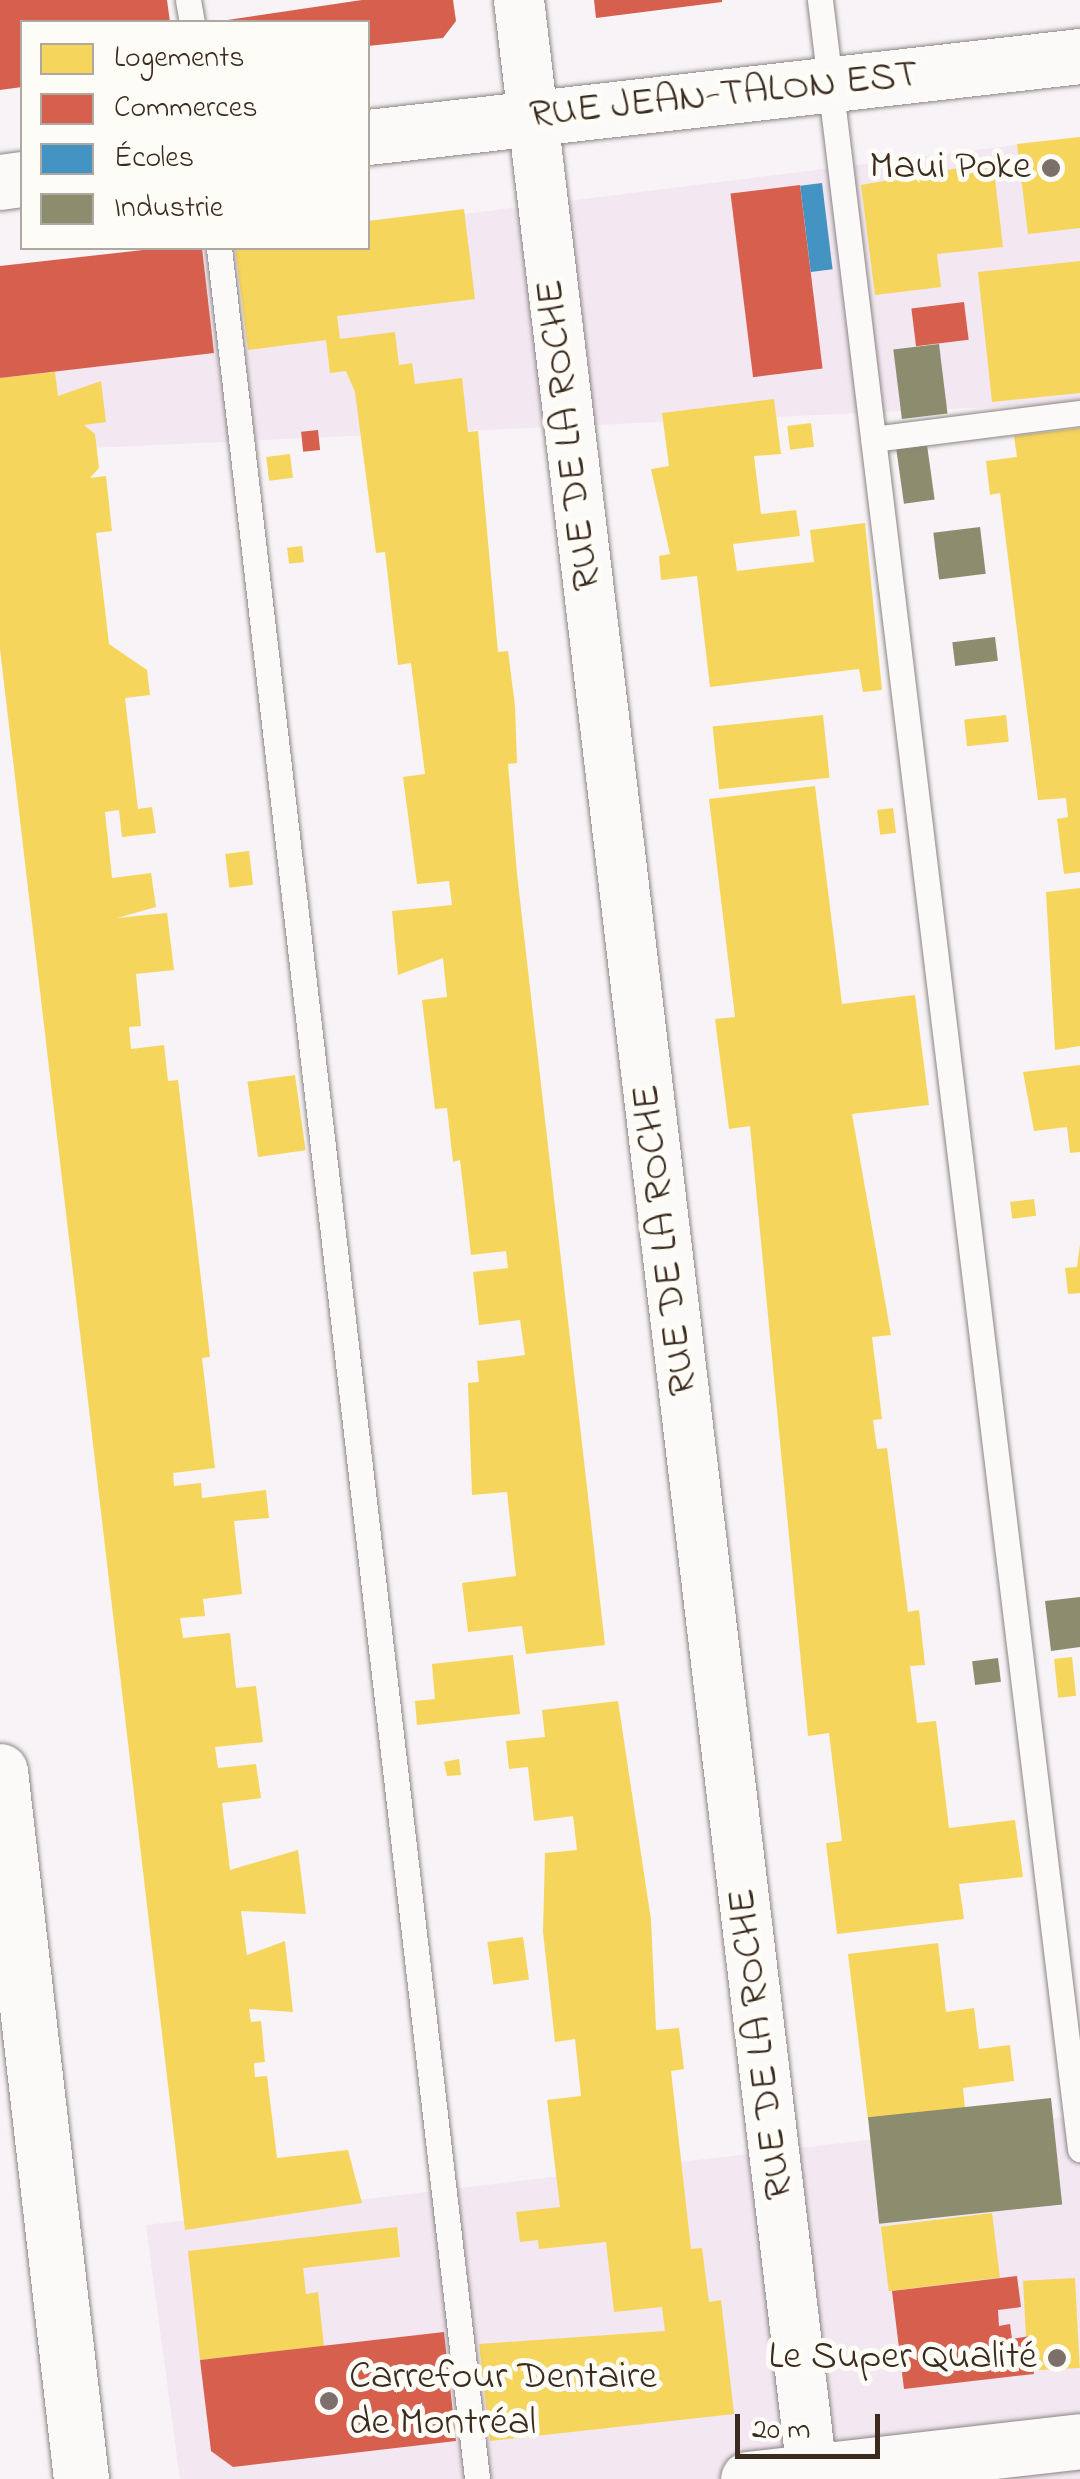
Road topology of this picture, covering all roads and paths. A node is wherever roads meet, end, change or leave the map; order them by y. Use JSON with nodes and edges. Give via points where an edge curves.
{"nodes":[{"id":1,"x":519,"y":0,"type":"edge"},
{"id":2,"x":820,"y":0,"type":"edge"},
{"id":3,"x":1080,"y":56,"type":"edge"},
{"id":4,"x":830,"y":84,"type":"junction"},
{"id":5,"x":533,"y":118,"type":"junction"},
{"id":6,"x":370,"y":137,"type":"edge"},
{"id":7,"x":219,"y":250,"type":"edge"},
{"id":8,"x":1080,"y":413,"type":"edge"},
{"id":9,"x":873,"y":438,"type":"junction"},
{"id":10,"x":0,"y":1772,"type":"edge"},
{"id":11,"x":1078,"y":2121,"type":"edge"},
{"id":12,"x":1080,"y":2149,"type":"edge"},
{"id":13,"x":1080,"y":2441,"type":"edge"},
{"id":14,"x":813,"y":2475,"type":"edge"},
{"id":15,"x":80,"y":2479,"type":"edge"},
{"id":16,"x":477,"y":2479,"type":"edge"},
{"id":17,"x":748,"y":2479,"type":"edge"}],
"edges":[{"from":1,"to":5,"type":"street","name":"RUE DE LA ROCHE"},
{"from":2,"to":4,"type":"lane"},
{"from":3,"to":4,"type":"main road","name":"RUE JEAN-TALON EST"},
{"from":4,"to":5,"type":"main road","name":"RUE JEAN-TALON EST"},
{"from":4,"to":9,"type":"lane"},
{"from":5,"to":6,"type":"main road","name":"RUE JEAN-TALON EST"},
{"from":5,"to":14,"type":"street","name":"RUE DE LA ROCHE"},
{"from":7,"to":16,"type":"lane"},
{"from":8,"to":9,"type":"lane"},
{"from":9,"to":11,"type":"lane"},
{"from":10,"to":15,"type":"main road"},
{"from":11,"to":12,"type":"lane"},
{"from":13,"to":14,"type":"main road"},
{"from":14,"to":17,"type":"main road"}]}
